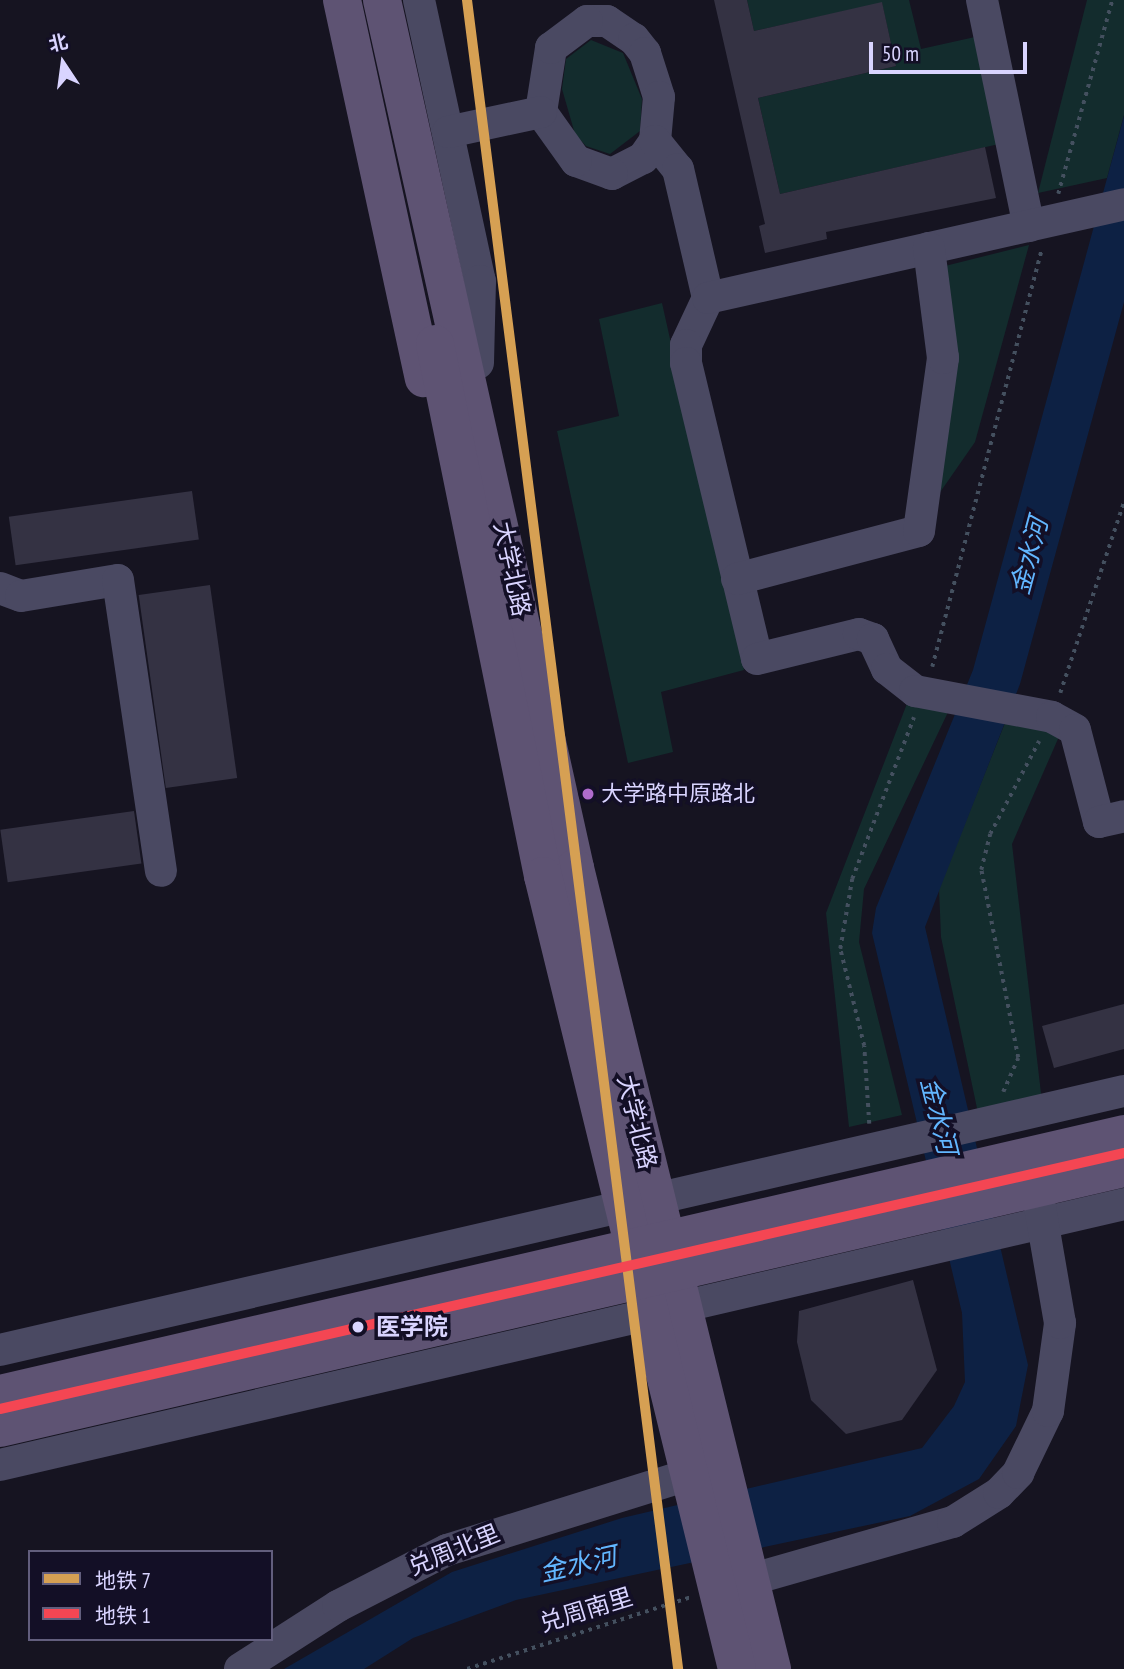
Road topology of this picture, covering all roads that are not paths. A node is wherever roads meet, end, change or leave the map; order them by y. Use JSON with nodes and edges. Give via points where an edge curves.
{"nodes":[{"id":1,"x":324,"y":0,"type":"edge"},
{"id":2,"x":342,"y":0,"type":"edge"},
{"id":3,"x":361,"y":0,"type":"edge"},
{"id":4,"x":382,"y":0,"type":"edge"},
{"id":5,"x":400,"y":0,"type":"edge"},
{"id":6,"x":419,"y":0,"type":"edge"},
{"id":7,"x":982,"y":0,"type":"edge"},
{"id":8,"x":541,"y":111,"type":"junction"},
{"id":9,"x":448,"y":132,"type":"junction"},
{"id":10,"x":655,"y":141,"type":"junction"},
{"id":11,"x":410,"y":175,"type":"junction"},
{"id":12,"x":1124,"y":204,"type":"edge"},
{"id":13,"x":1039,"y":224,"type":"junction"},
{"id":14,"x":929,"y":248,"type":"junction"},
{"id":15,"x":708,"y":298,"type":"junction"},
{"id":16,"x":478,"y":363,"type":"junction"},
{"id":17,"x":423,"y":373,"type":"junction"},
{"id":18,"x":488,"y":538,"type":"junction"},
{"id":19,"x":737,"y":579,"type":"junction"},
{"id":20,"x":0,"y":589,"type":"edge"},
{"id":21,"x":1124,"y":816,"type":"edge"},
{"id":22,"x":161,"y":871,"type":"dead end"},
{"id":23,"x":1124,"y":1091,"type":"edge"},
{"id":24,"x":1124,"y":1134,"type":"edge"},
{"id":25,"x":1124,"y":1168,"type":"edge"},
{"id":26,"x":1028,"y":1197,"type":"junction"},
{"id":27,"x":639,"y":1203,"type":"junction"},
{"id":28,"x":1124,"y":1204,"type":"edge"},
{"id":29,"x":657,"y":1276,"type":"junction"},
{"id":30,"x":0,"y":1350,"type":"edge"},
{"id":31,"x":0,"y":1394,"type":"edge"},
{"id":32,"x":0,"y":1427,"type":"edge"},
{"id":33,"x":0,"y":1465,"type":"edge"},
{"id":34,"x":700,"y":1479,"type":"junction"},
{"id":35,"x":733,"y":1584,"type":"junction"},
{"id":36,"x":240,"y":1669,"type":"edge"},
{"id":37,"x":737,"y":1669,"type":"edge"},
{"id":38,"x":772,"y":1669,"type":"edge"}],
"edges":[{"from":1,"to":17,"type":"street","via":[[391,285]]},
{"from":2,"to":17,"type":"main road"},
{"from":3,"to":11,"type":"main road","name":"大学北路"},
{"from":4,"to":11,"type":"main road","name":"大学北路"},
{"from":5,"to":16,"type":"main road"},
{"from":6,"to":9,"type":"street"},
{"from":7,"to":13,"type":"street"},
{"from":8,"to":9,"type":"street"},
{"from":8,"to":10,"type":"street","via":[[576,162],[594,171],[630,167]]},
{"from":8,"to":10,"type":"street","via":[[551,48],[571,28],[607,21],[645,53],[659,97]]},
{"from":9,"to":16,"type":"street","via":[[480,281]]},
{"from":10,"to":15,"type":"street","via":[[678,169]]},
{"from":11,"to":18,"type":"main road","name":"大学北路"},
{"from":12,"to":13,"type":"street"},
{"from":13,"to":14,"type":"street"},
{"from":14,"to":15,"type":"street"},
{"from":14,"to":19,"type":"street","via":[[943,358],[919,531]]},
{"from":15,"to":19,"type":"street","via":[[686,345],[686,363]]},
{"from":16,"to":18,"type":"main road"},
{"from":17,"to":18,"type":"main road"},
{"from":18,"to":27,"type":"main road","name":"大学北路","via":[[575,868]]},
{"from":19,"to":21,"type":"street","via":[[757,659],[859,634],[873,639],[897,681],[923,693],[1052,717],[1075,730],[1099,822]]},
{"from":20,"to":22,"type":"street","via":[[21,596],[118,580]]},
{"from":23,"to":27,"type":"street"},
{"from":24,"to":26,"type":"main road"},
{"from":25,"to":26,"type":"main road"},
{"from":26,"to":28,"type":"street"},
{"from":26,"to":29,"type":"main road","via":[[902,1219]]},
{"from":26,"to":35,"type":"street","via":[[1058,1284],[1056,1367],[1048,1411],[1018,1473],[999,1493],[953,1522]]},
{"from":27,"to":29,"type":"main road","name":"大学北路"},
{"from":27,"to":30,"type":"street"},
{"from":29,"to":31,"type":"main road"},
{"from":29,"to":32,"type":"main road"},
{"from":29,"to":33,"type":"street"},
{"from":29,"to":34,"type":"main road","name":"大学北路"},
{"from":34,"to":35,"type":"main road","name":"大学北路"},
{"from":34,"to":36,"type":"street","name":"兑周北里","via":[[447,1550],[338,1606]]},
{"from":35,"to":37,"type":"main road","name":"大学北路"},
{"from":35,"to":38,"type":"main road","name":"大学北路"}]}
